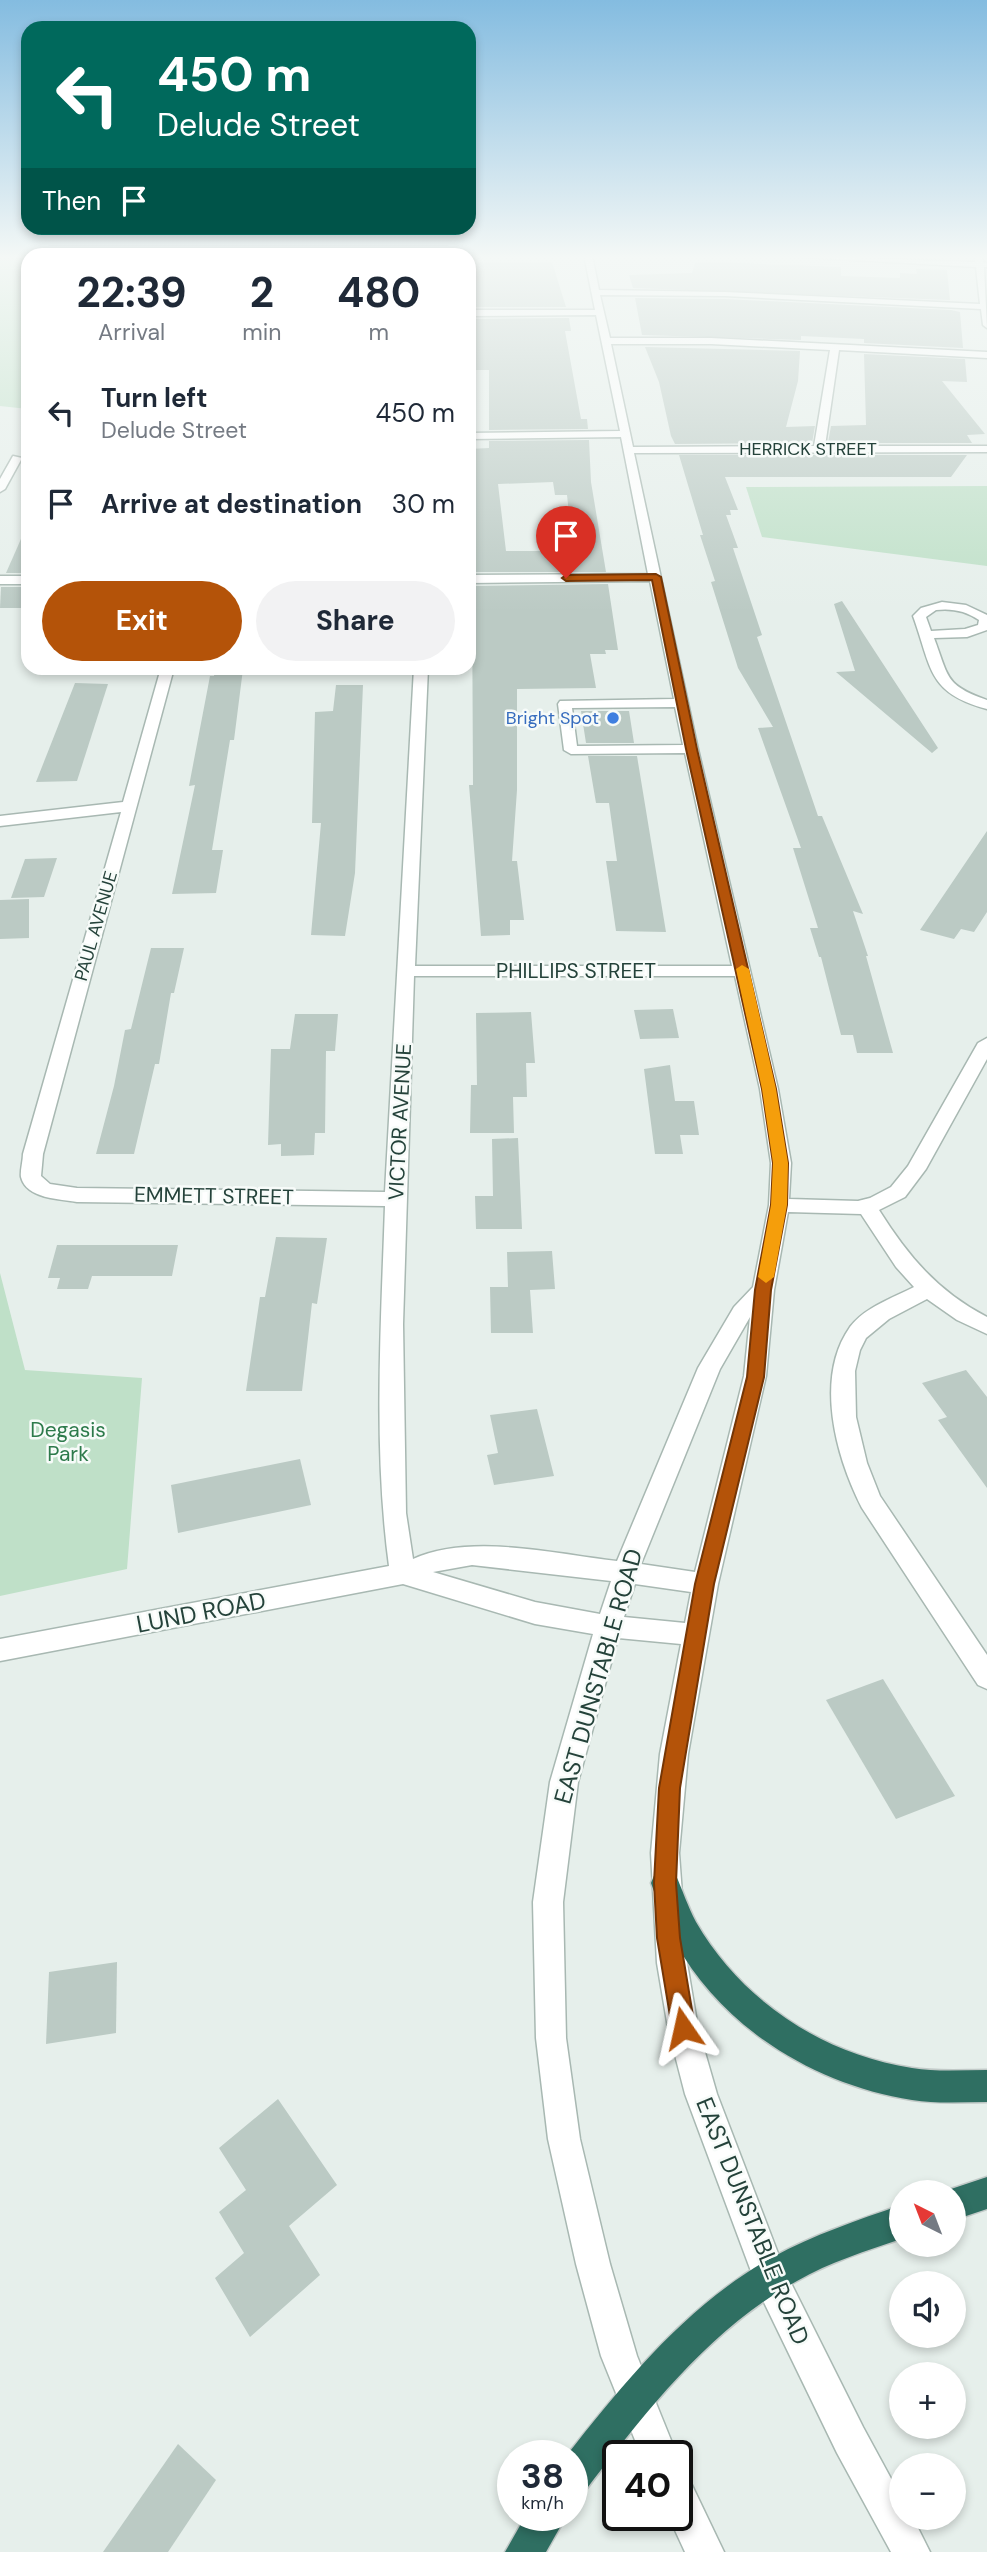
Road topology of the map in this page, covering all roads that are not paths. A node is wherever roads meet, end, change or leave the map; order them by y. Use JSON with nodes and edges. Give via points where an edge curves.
{"nodes":[{"id":1,"x":613,"y":374,"type":"edge"},
{"id":2,"x":831,"y":374,"type":"edge"},
{"id":3,"x":625,"y":435,"type":"junction"},
{"id":4,"x":476,"y":436,"type":"edge"},
{"id":5,"x":819,"y":449,"type":"junction"},
{"id":6,"x":987,"y":449,"type":"edge"},
{"id":7,"x":629,"y":450,"type":"junction"},
{"id":8,"x":21,"y":458,"type":"edge"},
{"id":9,"x":0,"y":460,"type":"edge"},
{"id":10,"x":21,"y":461,"type":"edge"},
{"id":11,"x":0,"y":489,"type":"edge"},
{"id":12,"x":656,"y":577,"type":"junction"},
{"id":13,"x":476,"y":579,"type":"edge"},
{"id":14,"x":0,"y":580,"type":"edge"},
{"id":15,"x":21,"y":580,"type":"edge"},
{"id":16,"x":926,"y":635,"type":"junction"},
{"id":17,"x":166,"y":675,"type":"edge"},
{"id":18,"x":421,"y":675,"type":"edge"},
{"id":19,"x":683,"y":703,"type":"junction"},
{"id":20,"x":987,"y":705,"type":"edge"},
{"id":21,"x":691,"y":749,"type":"junction"},
{"id":22,"x":130,"y":806,"type":"junction"},
{"id":23,"x":0,"y":821,"type":"edge"},
{"id":24,"x":409,"y":971,"type":"junction"},
{"id":25,"x":743,"y":971,"type":"junction"},
{"id":26,"x":987,"y":1043,"type":"edge"},
{"id":27,"x":36,"y":1183,"type":"joint"},
{"id":28,"x":395,"y":1199,"type":"junction"},
{"id":29,"x":779,"y":1205,"type":"junction"},
{"id":30,"x":867,"y":1207,"type":"junction"},
{"id":31,"x":763,"y":1290,"type":"junction"},
{"id":32,"x":928,"y":1290,"type":"junction"},
{"id":33,"x":987,"y":1326,"type":"edge"},
{"id":34,"x":625,"y":1572,"type":"junction"},
{"id":35,"x":402,"y":1574,"type":"junction"},
{"id":36,"x":705,"y":1584,"type":"junction"},
{"id":37,"x":608,"y":1626,"type":"junction"},
{"id":38,"x":697,"y":1635,"type":"junction"},
{"id":39,"x":0,"y":1650,"type":"edge"},
{"id":40,"x":987,"y":1677,"type":"edge"},
{"id":41,"x":665,"y":1883,"type":"junction"},
{"id":42,"x":987,"y":2086,"type":"edge"},
{"id":43,"x":987,"y":2193,"type":"edge"},
{"id":44,"x":966,"y":2200,"type":"edge"},
{"id":45,"x":889,"y":2226,"type":"edge"},
{"id":46,"x":770,"y":2278,"type":"junction"},
{"id":47,"x":635,"y":2398,"type":"junction"},
{"id":48,"x":653,"y":2440,"type":"edge"},
{"id":49,"x":588,"y":2458,"type":"edge"},
{"id":50,"x":693,"y":2527,"type":"edge"},
{"id":51,"x":538,"y":2531,"type":"edge"},
{"id":52,"x":524,"y":2552,"type":"edge"},
{"id":53,"x":705,"y":2552,"type":"edge"},
{"id":54,"x":911,"y":2552,"type":"edge"}],
"edges":[{"from":1,"to":3,"type":"street","name":"EAST DUNSTABLE ROAD"},
{"from":2,"to":5,"type":"street"},
{"from":3,"to":4,"type":"street"},
{"from":3,"to":7,"type":"street","name":"EAST DUNSTABLE ROAD"},
{"from":5,"to":6,"type":"street","name":"HERRICK STREET"},
{"from":5,"to":7,"type":"street","name":"HERRICK STREET"},
{"from":7,"to":12,"type":"street","name":"EAST DUNSTABLE ROAD"},
{"from":8,"to":9,"type":"street"},
{"from":10,"to":11,"type":"street"},
{"from":12,"to":13,"type":"street"},
{"from":12,"to":19,"type":"street","name":"EAST DUNSTABLE ROAD"},
{"from":14,"to":15,"type":"street"},
{"from":16,"to":16,"type":"street","via":[[919,616],[930,608],[970,610],[986,623],[981,630],[967,634]]},
{"from":16,"to":20,"type":"street","via":[[944,684],[956,694]]},
{"from":17,"to":22,"type":"street","name":"PAUL AVENUE"},
{"from":18,"to":24,"type":"street","name":"VICTOR AVENUE"},
{"from":19,"to":21,"type":"street","name":"EAST DUNSTABLE ROAD"},
{"from":19,"to":21,"type":"street","via":[[565,704],[571,750]]},
{"from":21,"to":25,"type":"street","name":"EAST DUNSTABLE ROAD"},
{"from":22,"to":23,"type":"street"},
{"from":22,"to":27,"type":"street","name":"PAUL AVENUE","via":[[33,1154],[31,1175]]},
{"from":24,"to":25,"type":"street","name":"PHILLIPS STREET"},
{"from":24,"to":28,"type":"street","name":"VICTOR AVENUE"},
{"from":25,"to":29,"type":"street","name":"EAST DUNSTABLE ROAD","via":[[778,1136]]},
{"from":26,"to":30,"type":"street","via":[[904,1187]]},
{"from":27,"to":28,"type":"street","name":"EMMETT STREET","via":[[54,1193],[77,1195]]},
{"from":28,"to":35,"type":"street","name":"VICTOR AVENUE","via":[[393,1473]]},
{"from":29,"to":30,"type":"street"},
{"from":29,"to":31,"type":"street","name":"EAST DUNSTABLE ROAD"},
{"from":30,"to":32,"type":"street","via":[[904,1266]]},
{"from":31,"to":34,"type":"street","name":"EAST DUNSTABLE ROAD","via":[[742,1312],[709,1368]]},
{"from":31,"to":36,"type":"street","name":"EAST DUNSTABLE ROAD","via":[[755,1377]]},
{"from":32,"to":33,"type":"street"},
{"from":32,"to":40,"type":"street","via":[[859,1332],[846,1366],[844,1408],[852,1457],[870,1501]]},
{"from":34,"to":35,"type":"street","name":"LUND ROAD","via":[[472,1555],[433,1561]]},
{"from":34,"to":36,"type":"street","name":"LUND ROAD"},
{"from":34,"to":37,"type":"street","name":"EAST DUNSTABLE ROAD"},
{"from":35,"to":37,"type":"street","name":"LUND ROAD","via":[[535,1613]]},
{"from":35,"to":39,"type":"street","name":"LUND ROAD"},
{"from":36,"to":38,"type":"street","name":"EAST DUNSTABLE ROAD"},
{"from":37,"to":38,"type":"street","name":"LUND ROAD"},
{"from":37,"to":47,"type":"street","name":"EAST DUNSTABLE ROAD","via":[[557,1821],[548,1902],[548,1994],[564,2139],[605,2309]]},
{"from":38,"to":41,"type":"street","name":"EAST DUNSTABLE ROAD","via":[[671,1777]]},
{"from":41,"to":42,"type":"highway","via":[[690,1940],[713,1973],[762,2021],[803,2049],[855,2072],[883,2078],[914,2084]]},
{"from":41,"to":46,"type":"street","name":"EAST DUNSTABLE ROAD","via":[[672,1963],[691,2061]]},
{"from":43,"to":44,"type":"highway"},
{"from":45,"to":46,"type":"highway","via":[[833,2246]]},
{"from":46,"to":47,"type":"highway","via":[[699,2332]]},
{"from":46,"to":54,"type":"street","name":"EAST DUNSTABLE ROAD"},
{"from":47,"to":48,"type":"street","name":"EAST DUNSTABLE ROAD"},
{"from":47,"to":49,"type":"highway"},
{"from":50,"to":53,"type":"street"},
{"from":51,"to":52,"type":"highway"}]}
